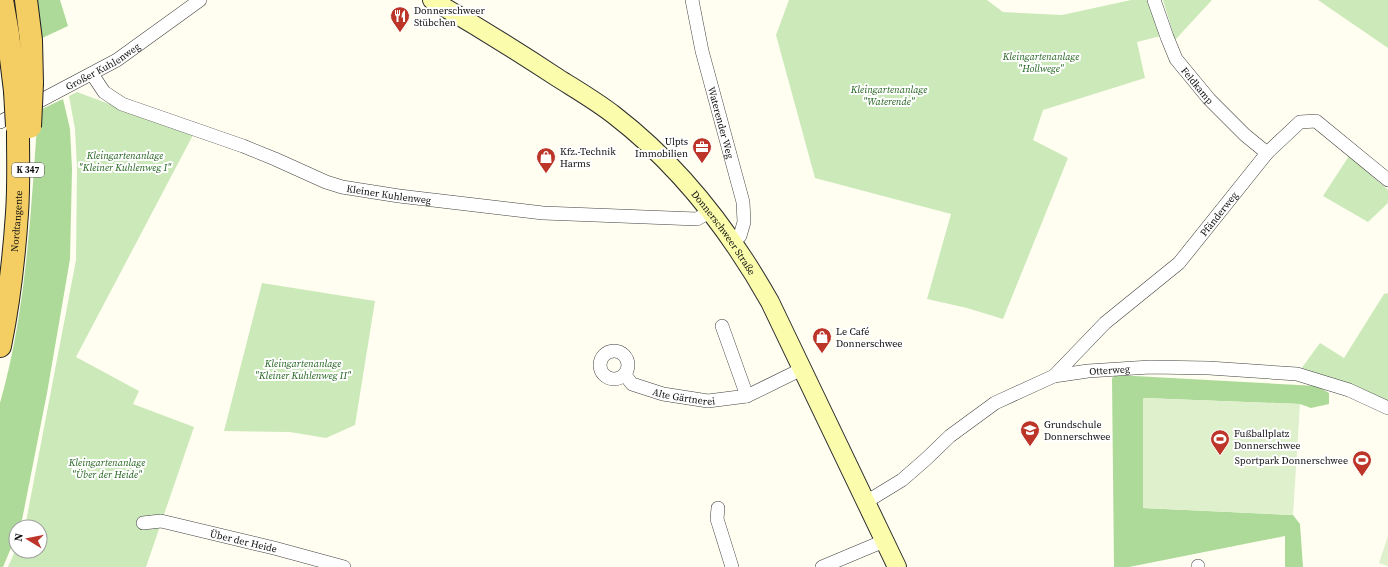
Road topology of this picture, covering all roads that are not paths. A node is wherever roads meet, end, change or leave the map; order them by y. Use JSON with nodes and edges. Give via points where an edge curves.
{"nodes":[{"id":1,"x":2,"y":0,"type":"edge"},
{"id":2,"x":26,"y":0,"type":"edge"},
{"id":3,"x":200,"y":0,"type":"edge"},
{"id":4,"x":432,"y":0,"type":"edge"},
{"id":5,"x":692,"y":0,"type":"edge"},
{"id":6,"x":1154,"y":0,"type":"edge"},
{"id":7,"x":92,"y":74,"type":"junction"},
{"id":8,"x":23,"y":87,"type":"junction"},
{"id":9,"x":16,"y":127,"type":"edge"},
{"id":10,"x":1267,"y":153,"type":"junction"},
{"id":11,"x":1388,"y":180,"type":"edge"},
{"id":12,"x":711,"y":211,"type":"junction"},
{"id":13,"x":733,"y":241,"type":"junction"},
{"id":14,"x":722,"y":326,"type":"dead end"},
{"id":15,"x":0,"y":346,"type":"edge"},
{"id":16,"x":802,"y":369,"type":"junction"},
{"id":17,"x":625,"y":375,"type":"dead end"},
{"id":18,"x":1054,"y":376,"type":"junction"},
{"id":19,"x":748,"y":396,"type":"junction"},
{"id":20,"x":1388,"y":408,"type":"edge"},
{"id":21,"x":866,"y":502,"type":"junction"},
{"id":22,"x":718,"y":508,"type":"dead end"},
{"id":23,"x":143,"y":523,"type":"dead end"},
{"id":24,"x":884,"y":542,"type":"junction"},
{"id":25,"x":344,"y":567,"type":"edge"},
{"id":26,"x":732,"y":567,"type":"edge"},
{"id":27,"x":822,"y":567,"type":"edge"},
{"id":28,"x":897,"y":567,"type":"edge"}],
"edges":[{"from":1,"to":8,"type":"highway","number":"K 347","via":[[8,34]]},
{"from":2,"to":8,"type":"highway","number":"K 347","via":[[31,40]]},
{"from":3,"to":7,"type":"street","name":"Großer Kuhlenweg","via":[[123,56]]},
{"from":4,"to":12,"type":"main road","name":"Donnerschweer Straße","via":[[519,52],[614,115],[671,166]]},
{"from":5,"to":13,"type":"street","name":"Waterender Weg","via":[[702,52],[743,202],[744,222],[740,236]]},
{"from":6,"to":10,"type":"street","name":"Feldkamp","via":[[1176,59],[1210,99],[1245,135]]},
{"from":7,"to":9,"type":"street","name":"Großer Kuhlenweg"},
{"from":7,"to":12,"type":"street","name":"Kleiner Kuhlenweg","via":[[104,92],[122,104],[243,146],[342,187],[543,213],[697,219]]},
{"from":8,"to":9,"type":"highway","number":"K 347","bridge":true},
{"from":9,"to":15,"type":"highway","name":"Nordtangente","number":"K 347","via":[[28,182],[17,211],[13,263]]},
{"from":10,"to":11,"type":"street","name":"Pfänderweg","via":[[1300,122],[1316,120]]},
{"from":10,"to":18,"type":"street","name":"Pfänderweg","via":[[1179,263],[1105,323]]},
{"from":12,"to":13,"type":"main road","name":"Donnerschweer Straße"},
{"from":13,"to":16,"type":"main road","name":"Donnerschweer Straße","via":[[770,302]]},
{"from":14,"to":19,"type":"street"},
{"from":16,"to":19,"type":"street","name":"Alte Gärtnerei"},
{"from":16,"to":21,"type":"main road","name":"Donnerschweer Straße"},
{"from":17,"to":19,"type":"street","name":"Alte Gärtnerei","via":[[632,384],[662,394],[708,401]]},
{"from":18,"to":20,"type":"street","name":"Otterweg","via":[[1150,367],[1297,374],[1349,390]]},
{"from":18,"to":21,"type":"street","name":"Otterweg","via":[[996,403],[950,436],[902,480]]},
{"from":21,"to":24,"type":"main road","name":"Donnerschweer Straße"},
{"from":22,"to":26,"type":"street","via":[[717,519]]},
{"from":23,"to":25,"type":"street","name":"Über der Heide","via":[[161,521]]},
{"from":24,"to":27,"type":"street"},
{"from":24,"to":28,"type":"main road","name":"Donnerschweer Straße"}]}
